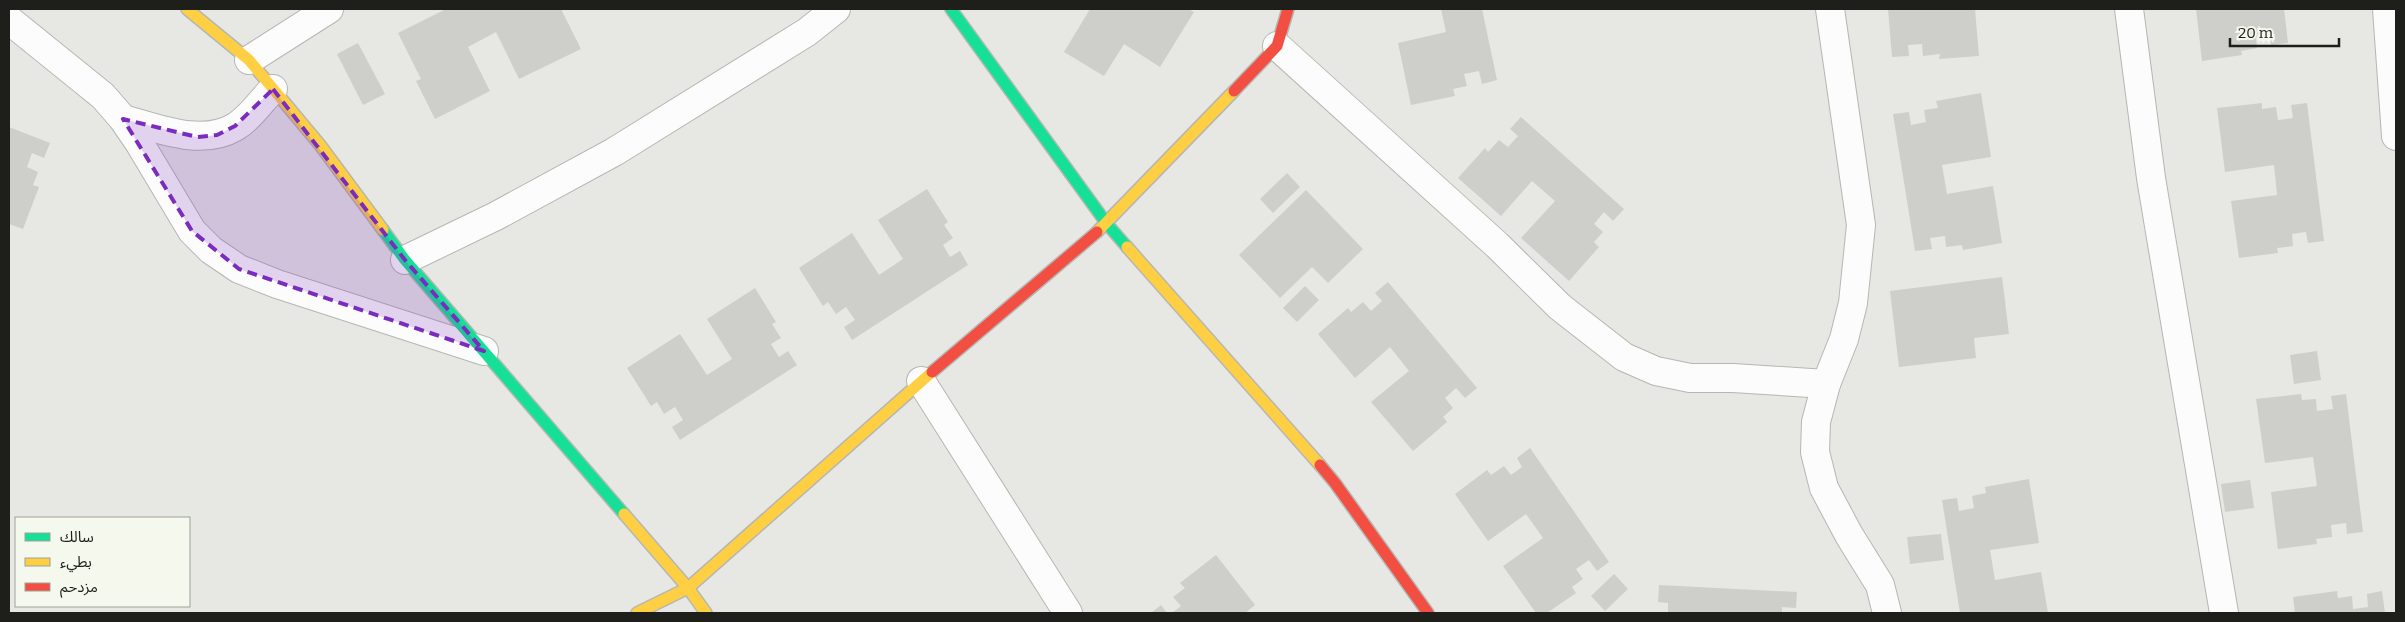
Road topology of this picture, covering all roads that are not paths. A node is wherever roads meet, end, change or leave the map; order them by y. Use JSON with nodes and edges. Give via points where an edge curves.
{"nodes":[{"id":1,"x":187,"y":9,"type":"edge"},
{"id":2,"x":330,"y":9,"type":"edge"},
{"id":3,"x":836,"y":9,"type":"edge"},
{"id":4,"x":952,"y":9,"type":"edge"},
{"id":5,"x":1288,"y":9,"type":"edge"},
{"id":6,"x":1830,"y":9,"type":"edge"},
{"id":7,"x":2130,"y":9,"type":"edge"},
{"id":8,"x":2387,"y":9,"type":"edge"},
{"id":9,"x":9,"y":20,"type":"edge"},
{"id":10,"x":1277,"y":46,"type":"junction"},
{"id":11,"x":249,"y":60,"type":"junction"},
{"id":12,"x":273,"y":89,"type":"junction"},
{"id":13,"x":123,"y":119,"type":"junction"},
{"id":14,"x":2396,"y":136,"type":"edge"},
{"id":15,"x":1107,"y":224,"type":"junction"},
{"id":16,"x":405,"y":260,"type":"junction"},
{"id":17,"x":484,"y":351,"type":"junction"},
{"id":18,"x":921,"y":381,"type":"junction"},
{"id":19,"x":1826,"y":384,"type":"junction"},
{"id":20,"x":688,"y":588,"type":"junction"},
{"id":21,"x":637,"y":613,"type":"edge"},
{"id":22,"x":706,"y":613,"type":"edge"},
{"id":23,"x":1068,"y":613,"type":"edge"},
{"id":24,"x":1428,"y":613,"type":"edge"},
{"id":25,"x":1887,"y":613,"type":"edge"},
{"id":26,"x":2224,"y":613,"type":"edge"}],
"edges":[{"from":1,"to":11,"type":"street"},
{"from":2,"to":11,"type":"street"},
{"from":3,"to":16,"type":"street","via":[[808,32],[614,152],[496,216]]},
{"from":4,"to":15,"type":"street"},
{"from":5,"to":10,"type":"street"},
{"from":6,"to":19,"type":"street","via":[[1861,225],[1853,303],[1844,339]]},
{"from":7,"to":26,"type":"street","via":[[2151,178]]},
{"from":8,"to":14,"type":"street"},
{"from":9,"to":13,"type":"street","via":[[103,96]]},
{"from":10,"to":15,"type":"street"},
{"from":10,"to":19,"type":"street","via":[[1497,245],[1560,307],[1624,357],[1656,372],[1690,378]]},
{"from":11,"to":12,"type":"street"},
{"from":12,"to":13,"type":"street","via":[[235,126],[217,135],[197,137]]},
{"from":12,"to":16,"type":"street","via":[[320,145]]},
{"from":13,"to":17,"type":"street","via":[[192,231],[211,250],[239,269]]},
{"from":15,"to":18,"type":"street"},
{"from":15,"to":24,"type":"street","via":[[1335,483]]},
{"from":16,"to":17,"type":"street"},
{"from":17,"to":20,"type":"street"},
{"from":18,"to":20,"type":"street"},
{"from":18,"to":23,"type":"street"},
{"from":19,"to":25,"type":"street","via":[[1816,422],[1815,452],[1824,488],[1880,585]]},
{"from":20,"to":21,"type":"street"},
{"from":20,"to":22,"type":"street"}]}
